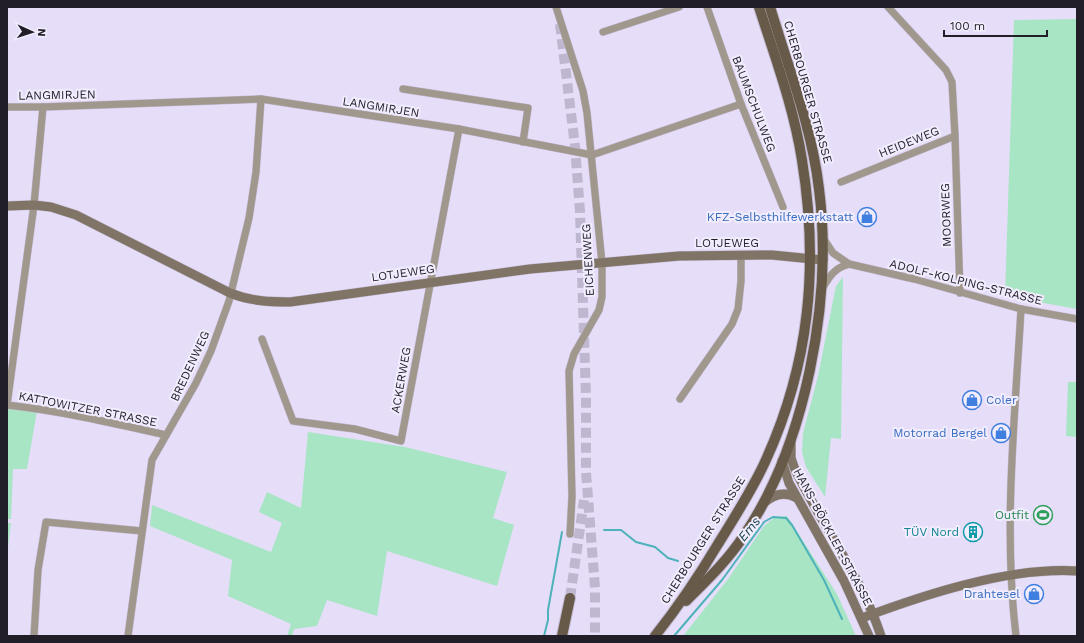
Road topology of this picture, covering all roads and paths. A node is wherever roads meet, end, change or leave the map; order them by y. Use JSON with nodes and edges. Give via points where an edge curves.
{"nodes":[{"id":1,"x":556,"y":7,"type":"edge"},
{"id":2,"x":679,"y":7,"type":"edge"},
{"id":3,"x":707,"y":7,"type":"edge"},
{"id":4,"x":759,"y":7,"type":"edge"},
{"id":5,"x":770,"y":7,"type":"edge"},
{"id":6,"x":888,"y":7,"type":"edge"},
{"id":7,"x":604,"y":32,"type":"dead end"},
{"id":8,"x":403,"y":89,"type":"dead end"},
{"id":9,"x":261,"y":99,"type":"junction"},
{"id":10,"x":741,"y":104,"type":"junction"},
{"id":11,"x":7,"y":106,"type":"edge"},
{"id":12,"x":43,"y":107,"type":"junction"},
{"id":13,"x":459,"y":130,"type":"junction"},
{"id":14,"x":955,"y":136,"type":"junction"},
{"id":15,"x":523,"y":142,"type":"junction"},
{"id":16,"x":592,"y":155,"type":"junction"},
{"id":17,"x":841,"y":182,"type":"dead end"},
{"id":18,"x":34,"y":205,"type":"junction"},
{"id":19,"x":7,"y":206,"type":"edge"},
{"id":20,"x":784,"y":207,"type":"dead end"},
{"id":21,"x":823,"y":238,"type":"junction"},
{"id":22,"x":741,"y":255,"type":"junction"},
{"id":23,"x":812,"y":259,"type":"junction"},
{"id":24,"x":823,"y":260,"type":"junction"},
{"id":25,"x":602,"y":263,"type":"junction"},
{"id":26,"x":849,"y":264,"type":"junction"},
{"id":27,"x":430,"y":282,"type":"junction"},
{"id":28,"x":820,"y":291,"type":"junction"},
{"id":29,"x":230,"y":293,"type":"junction"},
{"id":30,"x":960,"y":293,"type":"junction"},
{"id":31,"x":1021,"y":309,"type":"junction"},
{"id":32,"x":1077,"y":319,"type":"edge"},
{"id":33,"x":262,"y":338,"type":"dead end"},
{"id":34,"x":680,"y":399,"type":"dead end"},
{"id":35,"x":7,"y":405,"type":"edge"},
{"id":36,"x":779,"y":429,"type":"junction"},
{"id":37,"x":793,"y":432,"type":"junction"},
{"id":38,"x":166,"y":435,"type":"junction"},
{"id":39,"x":782,"y":461,"type":"junction"},
{"id":40,"x":765,"y":462,"type":"junction"},
{"id":41,"x":794,"y":467,"type":"junction"},
{"id":42,"x":797,"y":498,"type":"junction"},
{"id":43,"x":764,"y":503,"type":"junction"},
{"id":44,"x":142,"y":531,"type":"junction"},
{"id":45,"x":570,"y":534,"type":"dead end"},
{"id":46,"x":1077,"y":571,"type":"edge"},
{"id":47,"x":1010,"y":576,"type":"junction"},
{"id":48,"x":570,"y":598,"type":"tunnel mouth"},
{"id":49,"x":874,"y":614,"type":"junction"},
{"id":50,"x":862,"y":618,"type":"junction"},
{"id":51,"x":668,"y":620,"type":"junction"},
{"id":52,"x":34,"y":636,"type":"edge"},
{"id":53,"x":128,"y":636,"type":"edge"},
{"id":54,"x":562,"y":636,"type":"edge"},
{"id":55,"x":655,"y":636,"type":"edge"},
{"id":56,"x":869,"y":636,"type":"edge"},
{"id":57,"x":881,"y":636,"type":"edge"},
{"id":58,"x":1016,"y":636,"type":"edge"}],
"edges":[{"from":1,"to":16,"type":"street","name":"EICHENWEG","via":[[583,92]]},
{"from":2,"to":7,"type":"street"},
{"from":3,"to":10,"type":"street","name":"BAUMSCHULWEG"},
{"from":4,"to":23,"type":"main road","name":"CHERBOURGER STRASSE","via":[[788,100],[802,160]]},
{"from":5,"to":21,"type":"main road","name":"CHERBOURGER STRASSE","via":[[814,158]]},
{"from":6,"to":14,"type":"street","name":"HEIDEWEG","via":[[946,70],[952,82]]},
{"from":8,"to":15,"type":"street","via":[[528,108]]},
{"from":9,"to":12,"type":"street","name":"LANGMIRJEN"},
{"from":9,"to":13,"type":"street","name":"LANGMIRJEN"},
{"from":9,"to":29,"type":"street","name":"BREDENWEG","via":[[256,172],[249,218]]},
{"from":10,"to":16,"type":"street","name":"LANGMIRJEN"},
{"from":10,"to":20,"type":"street","name":"BAUMSCHULWEG"},
{"from":11,"to":12,"type":"street","name":"LANGMIRJEN"},
{"from":12,"to":18,"type":"street"},
{"from":13,"to":15,"type":"street","name":"LANGMIRJEN"},
{"from":13,"to":27,"type":"street","name":"ACKERWEG"},
{"from":14,"to":17,"type":"street","name":"HEIDEWEG"},
{"from":14,"to":30,"type":"street","name":"MOORWEG"},
{"from":15,"to":16,"type":"street","name":"LANGMIRJEN"},
{"from":16,"to":25,"type":"street","name":"EICHENWEG"},
{"from":18,"to":19,"type":"street","name":"LOTJEWEG"},
{"from":18,"to":29,"type":"street","name":"LOTJEWEG","via":[[76,215]]},
{"from":18,"to":35,"type":"street"},
{"from":21,"to":24,"type":"main road","name":"CHERBOURGER STRASSE"},
{"from":21,"to":26,"type":"street","name":"ADOLF-KOLPING-STRASSE","via":[[833,253]]},
{"from":22,"to":23,"type":"street","name":"LOTJEWEG"},
{"from":22,"to":25,"type":"street","name":"LOTJEWEG","via":[[679,256]]},
{"from":22,"to":34,"type":"street","via":[[738,309],[732,324]]},
{"from":23,"to":24,"type":"street","name":"LOTJEWEG"},
{"from":23,"to":36,"type":"main road","name":"CHERBOURGER STRASSE","via":[[808,311],[799,362],[791,396]]},
{"from":24,"to":28,"type":"main road","name":"CHERBOURGER STRASSE"},
{"from":25,"to":27,"type":"street","name":"LOTJEWEG"},
{"from":25,"to":45,"type":"street","name":"EICHENWEG","via":[[601,304],[574,354],[569,371],[572,496]]},
{"from":26,"to":28,"type":"street","via":[[839,267],[832,273]]},
{"from":26,"to":30,"type":"street","name":"ADOLF-KOLPING-STRASSE"},
{"from":27,"to":29,"type":"street","name":"LOTJEWEG","via":[[290,302],[250,299]]},
{"from":27,"to":33,"type":"street","name":"ACKERWEG","via":[[401,441],[355,429],[293,421]]},
{"from":28,"to":37,"type":"main road","name":"CHERBOURGER STRASSE","via":[[810,370]]},
{"from":29,"to":38,"type":"street","name":"BREDENWEG","via":[[203,368],[191,394]]},
{"from":30,"to":31,"type":"street","name":"ADOLF-KOLPING-STRASSE"},
{"from":31,"to":32,"type":"street","name":"ADOLF-KOLPING-STRASSE"},
{"from":31,"to":47,"type":"street","via":[[1012,462]]},
{"from":35,"to":38,"type":"street","name":"KATTOWITZER STRASSE","via":[[91,418]]},
{"from":36,"to":39,"type":"main road","via":[[778,440]]},
{"from":36,"to":40,"type":"main road","name":"CHERBOURGER STRASSE"},
{"from":37,"to":39,"type":"main road","name":"CHERBOURGER STRASSE"},
{"from":37,"to":41,"type":"street","name":"HANS-BÖCKLER-STRASSE","via":[[790,446]]},
{"from":38,"to":44,"type":"street","name":"BREDENWEG","via":[[152,460]]},
{"from":39,"to":40,"type":"main road"},
{"from":39,"to":41,"type":"street","name":"HANS-BÖCKLER-STRASSE"},
{"from":39,"to":42,"type":"street","name":"HANS-BÖCKLER-STRASSE"},
{"from":39,"to":43,"type":"main road","name":"CHERBOURGER STRASSE"},
{"from":40,"to":51,"type":"main road","name":"CHERBOURGER STRASSE","via":[[731,525]]},
{"from":41,"to":49,"type":"street","name":"HANS-BÖCKLER-STRASSE"},
{"from":42,"to":43,"type":"street","via":[[792,495],[775,495]]},
{"from":42,"to":50,"type":"street","name":"HANS-BÖCKLER-STRASSE","via":[[834,562]]},
{"from":43,"to":51,"type":"main road","name":"CHERBOURGER STRASSE","via":[[726,561]]},
{"from":44,"to":52,"type":"street","via":[[46,522],[38,570]]},
{"from":44,"to":53,"type":"street","name":"BREDENWEG"},
{"from":46,"to":47,"type":"street","via":[[1039,571]]},
{"from":47,"to":49,"type":"street","via":[[958,587]]},
{"from":47,"to":58,"type":"street"},
{"from":48,"to":54,"type":"main road"},
{"from":49,"to":50,"type":"street"},
{"from":49,"to":57,"type":"street","name":"HANS-BÖCKLER-STRASSE"},
{"from":50,"to":56,"type":"street","name":"HANS-BÖCKLER-STRASSE"},
{"from":51,"to":55,"type":"main road","name":"CHERBOURGER STRASSE"}]}
